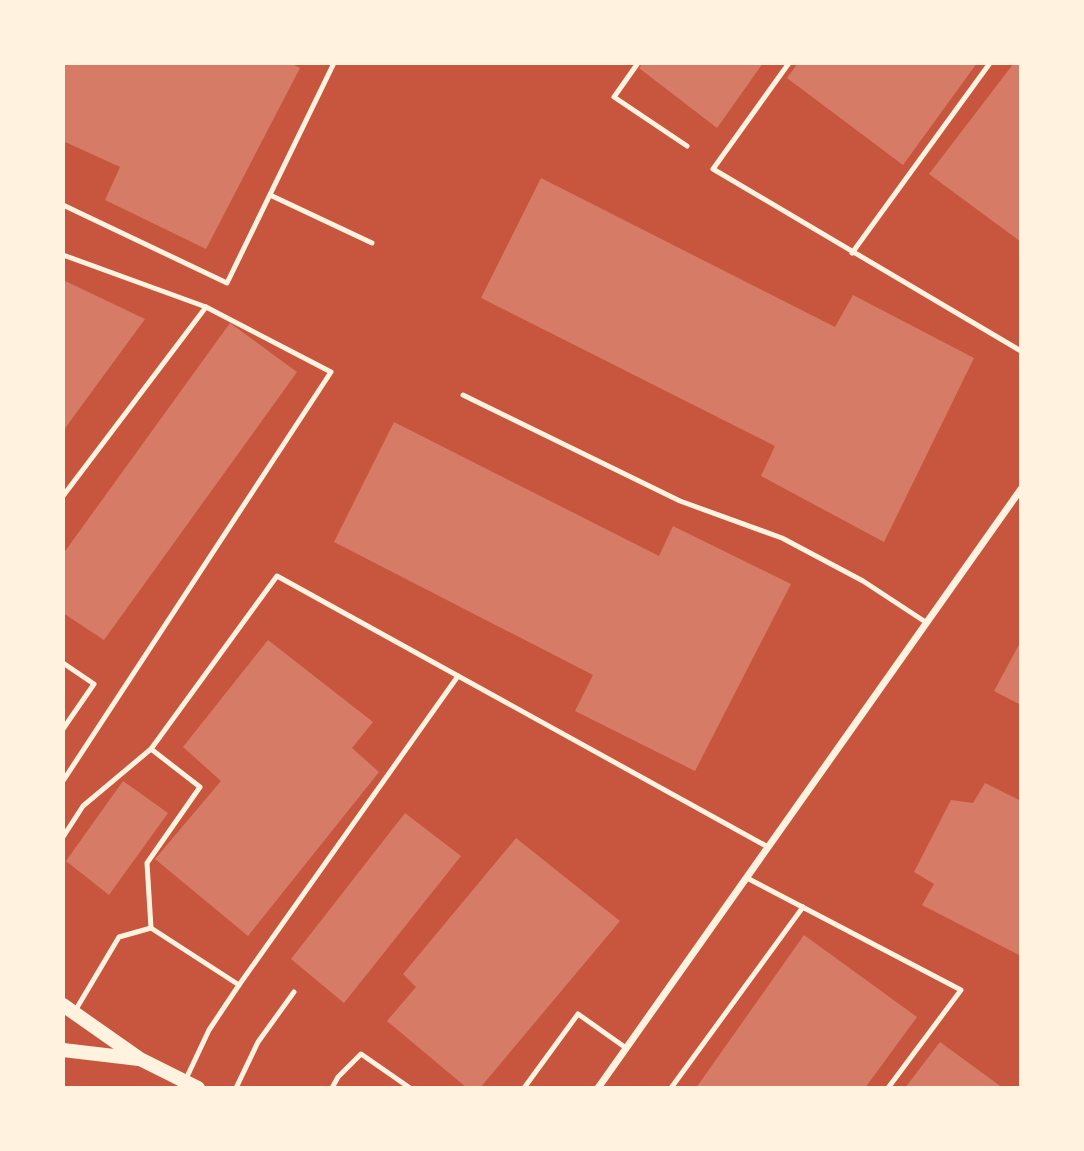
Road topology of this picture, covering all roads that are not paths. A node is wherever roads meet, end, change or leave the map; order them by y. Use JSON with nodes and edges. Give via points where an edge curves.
{"nodes":[{"id":1,"x":334,"y":63,"type":"edge"},
{"id":2,"x":638,"y":63,"type":"edge"},
{"id":3,"x":789,"y":63,"type":"edge"},
{"id":4,"x":989,"y":63,"type":"edge"},
{"id":5,"x":687,"y":146,"type":"dead end"},
{"id":6,"x":270,"y":195,"type":"junction"},
{"id":7,"x":63,"y":205,"type":"edge"},
{"id":8,"x":372,"y":243,"type":"dead end"},
{"id":9,"x":852,"y":253,"type":"junction"},
{"id":10,"x":63,"y":255,"type":"edge"},
{"id":11,"x":206,"y":307,"type":"junction"},
{"id":12,"x":1021,"y":351,"type":"edge"},
{"id":13,"x":463,"y":395,"type":"dead end"},
{"id":14,"x":1021,"y":489,"type":"edge"},
{"id":15,"x":63,"y":496,"type":"edge"},
{"id":16,"x":927,"y":623,"type":"junction"},
{"id":17,"x":63,"y":663,"type":"edge"},
{"id":18,"x":458,"y":676,"type":"junction"},
{"id":19,"x":63,"y":729,"type":"edge"},
{"id":20,"x":151,"y":749,"type":"junction"},
{"id":21,"x":63,"y":781,"type":"edge"},
{"id":22,"x":63,"y":837,"type":"edge"},
{"id":23,"x":768,"y":847,"type":"junction"},
{"id":24,"x":747,"y":878,"type":"junction"},
{"id":25,"x":803,"y":907,"type":"junction"},
{"id":26,"x":151,"y":928,"type":"junction"},
{"id":27,"x":239,"y":985,"type":"junction"},
{"id":28,"x":294,"y":992,"type":"dead end"},
{"id":29,"x":69,"y":1008,"type":"edge"},
{"id":30,"x":626,"y":1048,"type":"junction"},
{"id":31,"x":63,"y":1050,"type":"edge"},
{"id":32,"x":140,"y":1059,"type":"junction"},
{"id":33,"x":185,"y":1081,"type":"junction"},
{"id":34,"x":198,"y":1088,"type":"edge"},
{"id":35,"x":236,"y":1088,"type":"edge"},
{"id":36,"x":332,"y":1088,"type":"edge"},
{"id":37,"x":410,"y":1088,"type":"edge"},
{"id":38,"x":524,"y":1088,"type":"edge"},
{"id":39,"x":598,"y":1088,"type":"edge"},
{"id":40,"x":671,"y":1088,"type":"edge"},
{"id":41,"x":888,"y":1088,"type":"edge"}],
"edges":[{"from":1,"to":6,"type":"lane"},
{"from":2,"to":5,"type":"lane","via":[[614,97]]},
{"from":3,"to":9,"type":"lane","via":[[713,169]]},
{"from":4,"to":9,"type":"lane"},
{"from":6,"to":7,"type":"lane","via":[[227,283]]},
{"from":6,"to":8,"type":"lane"},
{"from":9,"to":12,"type":"lane"},
{"from":10,"to":11,"type":"lane"},
{"from":11,"to":15,"type":"lane"},
{"from":11,"to":21,"type":"lane","via":[[331,372]]},
{"from":13,"to":16,"type":"lane","via":[[680,501],[782,538],[863,580]]},
{"from":14,"to":16,"type":"street"},
{"from":16,"to":23,"type":"street"},
{"from":17,"to":19,"type":"lane","via":[[94,684]]},
{"from":18,"to":20,"type":"lane","via":[[277,576]]},
{"from":18,"to":23,"type":"lane"},
{"from":18,"to":27,"type":"lane"},
{"from":20,"to":22,"type":"lane","via":[[83,806]]},
{"from":20,"to":26,"type":"lane","via":[[200,787],[147,863]]},
{"from":23,"to":24,"type":"street"},
{"from":24,"to":25,"type":"lane"},
{"from":24,"to":30,"type":"street"},
{"from":25,"to":40,"type":"lane"},
{"from":25,"to":41,"type":"lane","via":[[961,990]]},
{"from":26,"to":27,"type":"lane"},
{"from":26,"to":29,"type":"lane","via":[[119,937]]},
{"from":27,"to":33,"type":"lane","via":[[209,1030]]},
{"from":28,"to":35,"type":"lane","via":[[258,1042]]},
{"from":29,"to":32,"type":"main road"},
{"from":30,"to":38,"type":"lane","via":[[578,1014]]},
{"from":30,"to":39,"type":"street"},
{"from":31,"to":32,"type":"main road"},
{"from":32,"to":33,"type":"main road"},
{"from":33,"to":34,"type":"main road"},
{"from":36,"to":37,"type":"lane","via":[[361,1054]]}]}
